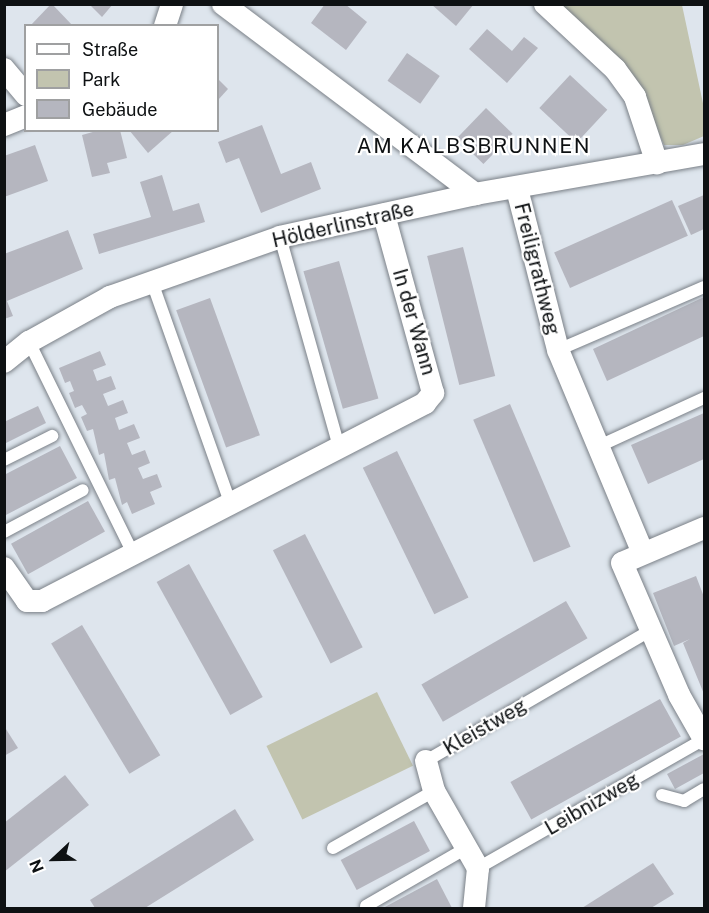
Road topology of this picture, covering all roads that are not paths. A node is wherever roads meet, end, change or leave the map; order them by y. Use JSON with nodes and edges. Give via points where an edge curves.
{"nodes":[{"id":1,"x":172,"y":4,"type":"edge"},
{"id":2,"x":224,"y":4,"type":"edge"},
{"id":3,"x":545,"y":4,"type":"edge"},
{"id":4,"x":166,"y":24,"type":"edge"},
{"id":5,"x":4,"y":69,"type":"edge"},
{"id":6,"x":24,"y":93,"type":"edge"},
{"id":7,"x":24,"y":117,"type":"edge"},
{"id":8,"x":4,"y":125,"type":"edge"},
{"id":9,"x":705,"y":154,"type":"edge"},
{"id":10,"x":657,"y":164,"type":"junction"},
{"id":11,"x":517,"y":189,"type":"junction"},
{"id":12,"x":475,"y":194,"type":"junction"},
{"id":13,"x":384,"y":215,"type":"junction"},
{"id":14,"x":280,"y":237,"type":"junction"},
{"id":15,"x":152,"y":282,"type":"junction"},
{"id":16,"x":705,"y":286,"type":"edge"},
{"id":17,"x":29,"y":342,"type":"junction"},
{"id":18,"x":558,"y":350,"type":"junction"},
{"id":19,"x":4,"y":362,"type":"edge"},
{"id":20,"x":705,"y":398,"type":"edge"},
{"id":21,"x":52,"y":436,"type":"dead end"},
{"id":22,"x":339,"y":447,"type":"junction"},
{"id":23,"x":597,"y":447,"type":"junction"},
{"id":24,"x":4,"y":460,"type":"edge"},
{"id":25,"x":82,"y":490,"type":"dead end"},
{"id":26,"x":230,"y":502,"type":"junction"},
{"id":27,"x":705,"y":528,"type":"edge"},
{"id":28,"x":4,"y":532,"type":"edge"},
{"id":29,"x":643,"y":553,"type":"junction"},
{"id":30,"x":133,"y":554,"type":"junction"},
{"id":31,"x":4,"y":568,"type":"edge"},
{"id":32,"x":651,"y":630,"type":"junction"},
{"id":33,"x":704,"y":739,"type":"edge"},
{"id":34,"x":426,"y":761,"type":"joint"},
{"id":35,"x":705,"y":789,"type":"edge"},
{"id":36,"x":434,"y":791,"type":"junction"},
{"id":37,"x":662,"y":795,"type":"dead end"},
{"id":38,"x":468,"y":847,"type":"junction"},
{"id":39,"x":333,"y":848,"type":"dead end"},
{"id":40,"x":478,"y":868,"type":"junction"},
{"id":41,"x":366,"y":906,"type":"dead end"},
{"id":42,"x":474,"y":909,"type":"edge"}],
"edges":[{"from":1,"to":4,"type":"street"},
{"from":2,"to":12,"type":"street"},
{"from":3,"to":10,"type":"street","via":[[615,69],[635,97]]},
{"from":5,"to":6,"type":"street"},
{"from":7,"to":8,"type":"street"},
{"from":9,"to":10,"type":"street","name":"Hölderlinstraße"},
{"from":10,"to":11,"type":"street","name":"Hölderlinstraße"},
{"from":11,"to":12,"type":"street","name":"Hölderlinstraße"},
{"from":11,"to":18,"type":"street","name":"Freiligrathweg"},
{"from":12,"to":13,"type":"street","name":"Hölderlinstraße"},
{"from":13,"to":14,"type":"street","name":"Hölderlinstraße"},
{"from":13,"to":22,"type":"street","name":"In der Wann","via":[[433,393],[425,403]]},
{"from":14,"to":15,"type":"street","name":"Hölderlinstraße"},
{"from":14,"to":22,"type":"lane"},
{"from":15,"to":17,"type":"street","name":"Hölderlinstraße","via":[[110,297]]},
{"from":15,"to":26,"type":"lane"},
{"from":16,"to":18,"type":"lane","name":"Freiligrathweg"},
{"from":17,"to":19,"type":"street","name":"Hölderlinstraße"},
{"from":17,"to":30,"type":"lane"},
{"from":18,"to":23,"type":"street","name":"Freiligrathweg"},
{"from":20,"to":23,"type":"lane"},
{"from":21,"to":24,"type":"lane"},
{"from":22,"to":26,"type":"street","name":"In der Wann"},
{"from":23,"to":29,"type":"street","name":"Freiligrathweg"},
{"from":25,"to":28,"type":"lane"},
{"from":26,"to":30,"type":"street","name":"In der Wann"},
{"from":27,"to":29,"type":"street"},
{"from":29,"to":32,"type":"street","via":[[622,563]]},
{"from":30,"to":31,"type":"street","name":"In der Wann","via":[[42,602],[27,601]]},
{"from":32,"to":33,"type":"street","via":[[679,695]]},
{"from":32,"to":34,"type":"lane","name":"Kleistweg"},
{"from":33,"to":40,"type":"lane","name":"Leibnizweg"},
{"from":34,"to":36,"type":"street","name":"Kleistweg"},
{"from":35,"to":37,"type":"lane","via":[[684,801]]},
{"from":36,"to":38,"type":"street","name":"Kleistweg"},
{"from":36,"to":39,"type":"lane"},
{"from":38,"to":40,"type":"street","name":"Kleistweg"},
{"from":38,"to":41,"type":"lane"},
{"from":40,"to":42,"type":"street"}]}
